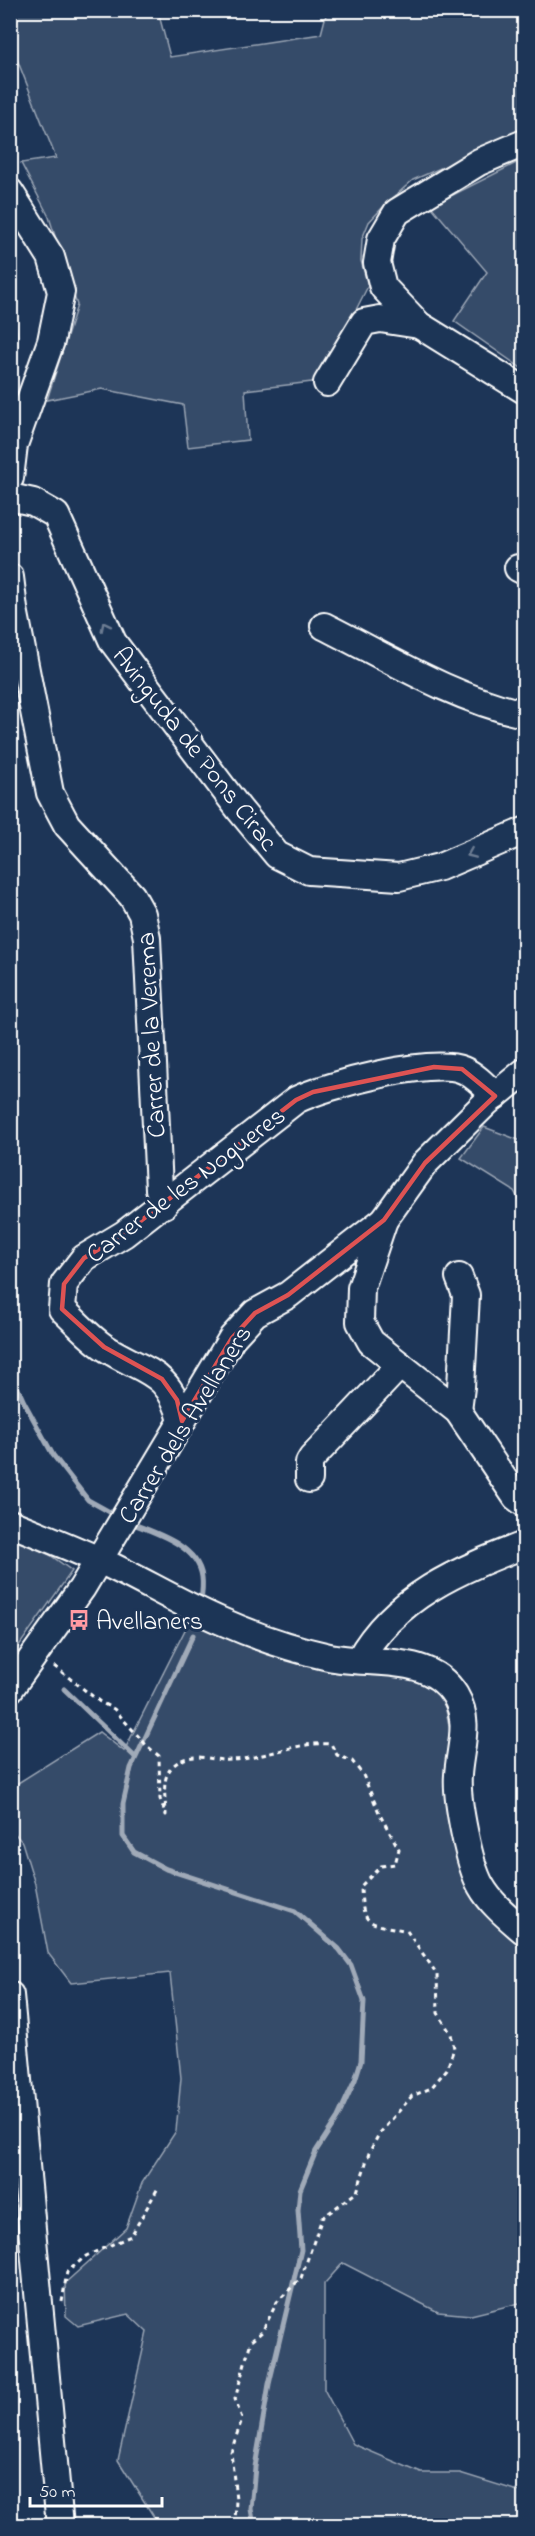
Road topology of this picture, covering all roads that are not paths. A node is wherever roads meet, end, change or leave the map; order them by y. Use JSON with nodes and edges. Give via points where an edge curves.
{"nodes":[{"id":1,"x":525,"y":143,"type":"edge"},
{"id":2,"x":10,"y":192,"type":"edge"},
{"id":3,"x":419,"y":325,"type":"junction"},
{"id":4,"x":327,"y":383,"type":"dead end"},
{"id":5,"x":525,"y":390,"type":"edge"},
{"id":6,"x":10,"y":478,"type":"edge"},
{"id":7,"x":10,"y":497,"type":"edge"},
{"id":8,"x":10,"y":577,"type":"edge"},
{"id":9,"x":324,"y":626,"type":"dead end"},
{"id":10,"x":525,"y":714,"type":"edge"},
{"id":11,"x":525,"y":831,"type":"edge"},
{"id":12,"x":525,"y":1072,"type":"edge"},
{"id":13,"x":495,"y":1096,"type":"junction"},
{"id":14,"x":164,"y":1205,"type":"junction"},
{"id":15,"x":384,"y":1220,"type":"junction"},
{"id":16,"x":459,"y":1277,"type":"dead end"},
{"id":17,"x":400,"y":1365,"type":"junction"},
{"id":18,"x":458,"y":1411,"type":"junction"},
{"id":19,"x":182,"y":1421,"type":"junction"},
{"id":20,"x":309,"y":1479,"type":"dead end"},
{"id":21,"x":525,"y":1503,"type":"edge"},
{"id":22,"x":10,"y":1523,"type":"edge"},
{"id":23,"x":525,"y":1545,"type":"edge"},
{"id":24,"x":99,"y":1560,"type":"junction"},
{"id":25,"x":359,"y":1660,"type":"junction"},
{"id":26,"x":10,"y":1689,"type":"edge"},
{"id":27,"x":525,"y":1931,"type":"edge"},
{"id":28,"x":10,"y":1995,"type":"edge"},
{"id":29,"x":60,"y":2526,"type":"edge"}],
"edges":[{"from":1,"to":3,"type":"street","via":[[479,162],[422,195],[397,212],[384,230],[377,263],[380,281],[390,297]]},
{"from":2,"to":6,"type":"street","via":[[51,257],[61,292],[51,341],[14,445]]},
{"from":3,"to":4,"type":"street","via":[[364,322]]},
{"from":3,"to":5,"type":"street"},
{"from":11,"to":7,"type":"street","name":"Avinguda de Pons Cirac","one_way":true,"via":[[440,867],[399,877],[309,871],[277,855],[114,642],[56,515],[33,502]]},
{"from":8,"to":14,"type":"street","name":"Carrer de la Verema","via":[[50,793],[67,825],[124,886],[142,914],[147,938],[159,1189]]},
{"from":9,"to":10,"type":"street","via":[[440,684],[499,709]]},
{"from":12,"to":13,"type":"street","name":"Carrer dels Avellaners"},
{"from":13,"to":14,"type":"street","name":"Carrer de les Nogueres","via":[[462,1070],[434,1067],[345,1082],[313,1092],[296,1100]]},
{"from":13,"to":15,"type":"street","name":"Carrer dels Avellaners","via":[[425,1163]]},
{"from":14,"to":19,"type":"street","name":"Carrer de les Nogueres","via":[[84,1258],[64,1284],[62,1309],[104,1347],[162,1379],[177,1400]]},
{"from":15,"to":17,"type":"street","via":[[361,1288],[360,1322],[371,1342]]},
{"from":15,"to":19,"type":"street","name":"Carrer dels Avellaners","via":[[288,1294],[255,1313],[232,1338]]},
{"from":16,"to":18,"type":"street","via":[[465,1295]]},
{"from":17,"to":18,"type":"street"},
{"from":17,"to":20,"type":"street","via":[[312,1458]]},
{"from":18,"to":21,"type":"street","via":[[516,1497]]},
{"from":19,"to":24,"type":"street","name":"Carrer dels Avellaners"},
{"from":22,"to":24,"type":"street"},
{"from":23,"to":25,"type":"street","via":[[465,1568],[416,1596],[381,1629]]},
{"from":24,"to":25,"type":"street","via":[[221,1622],[312,1652]]},
{"from":24,"to":26,"type":"street","name":"Carrer dels Avellaners"},
{"from":25,"to":27,"type":"street","via":[[416,1668],[438,1678],[455,1695],[465,1730],[458,1778],[460,1814],[477,1875],[480,1885],[501,1911]]},
{"from":28,"to":29,"type":"street"}]}
